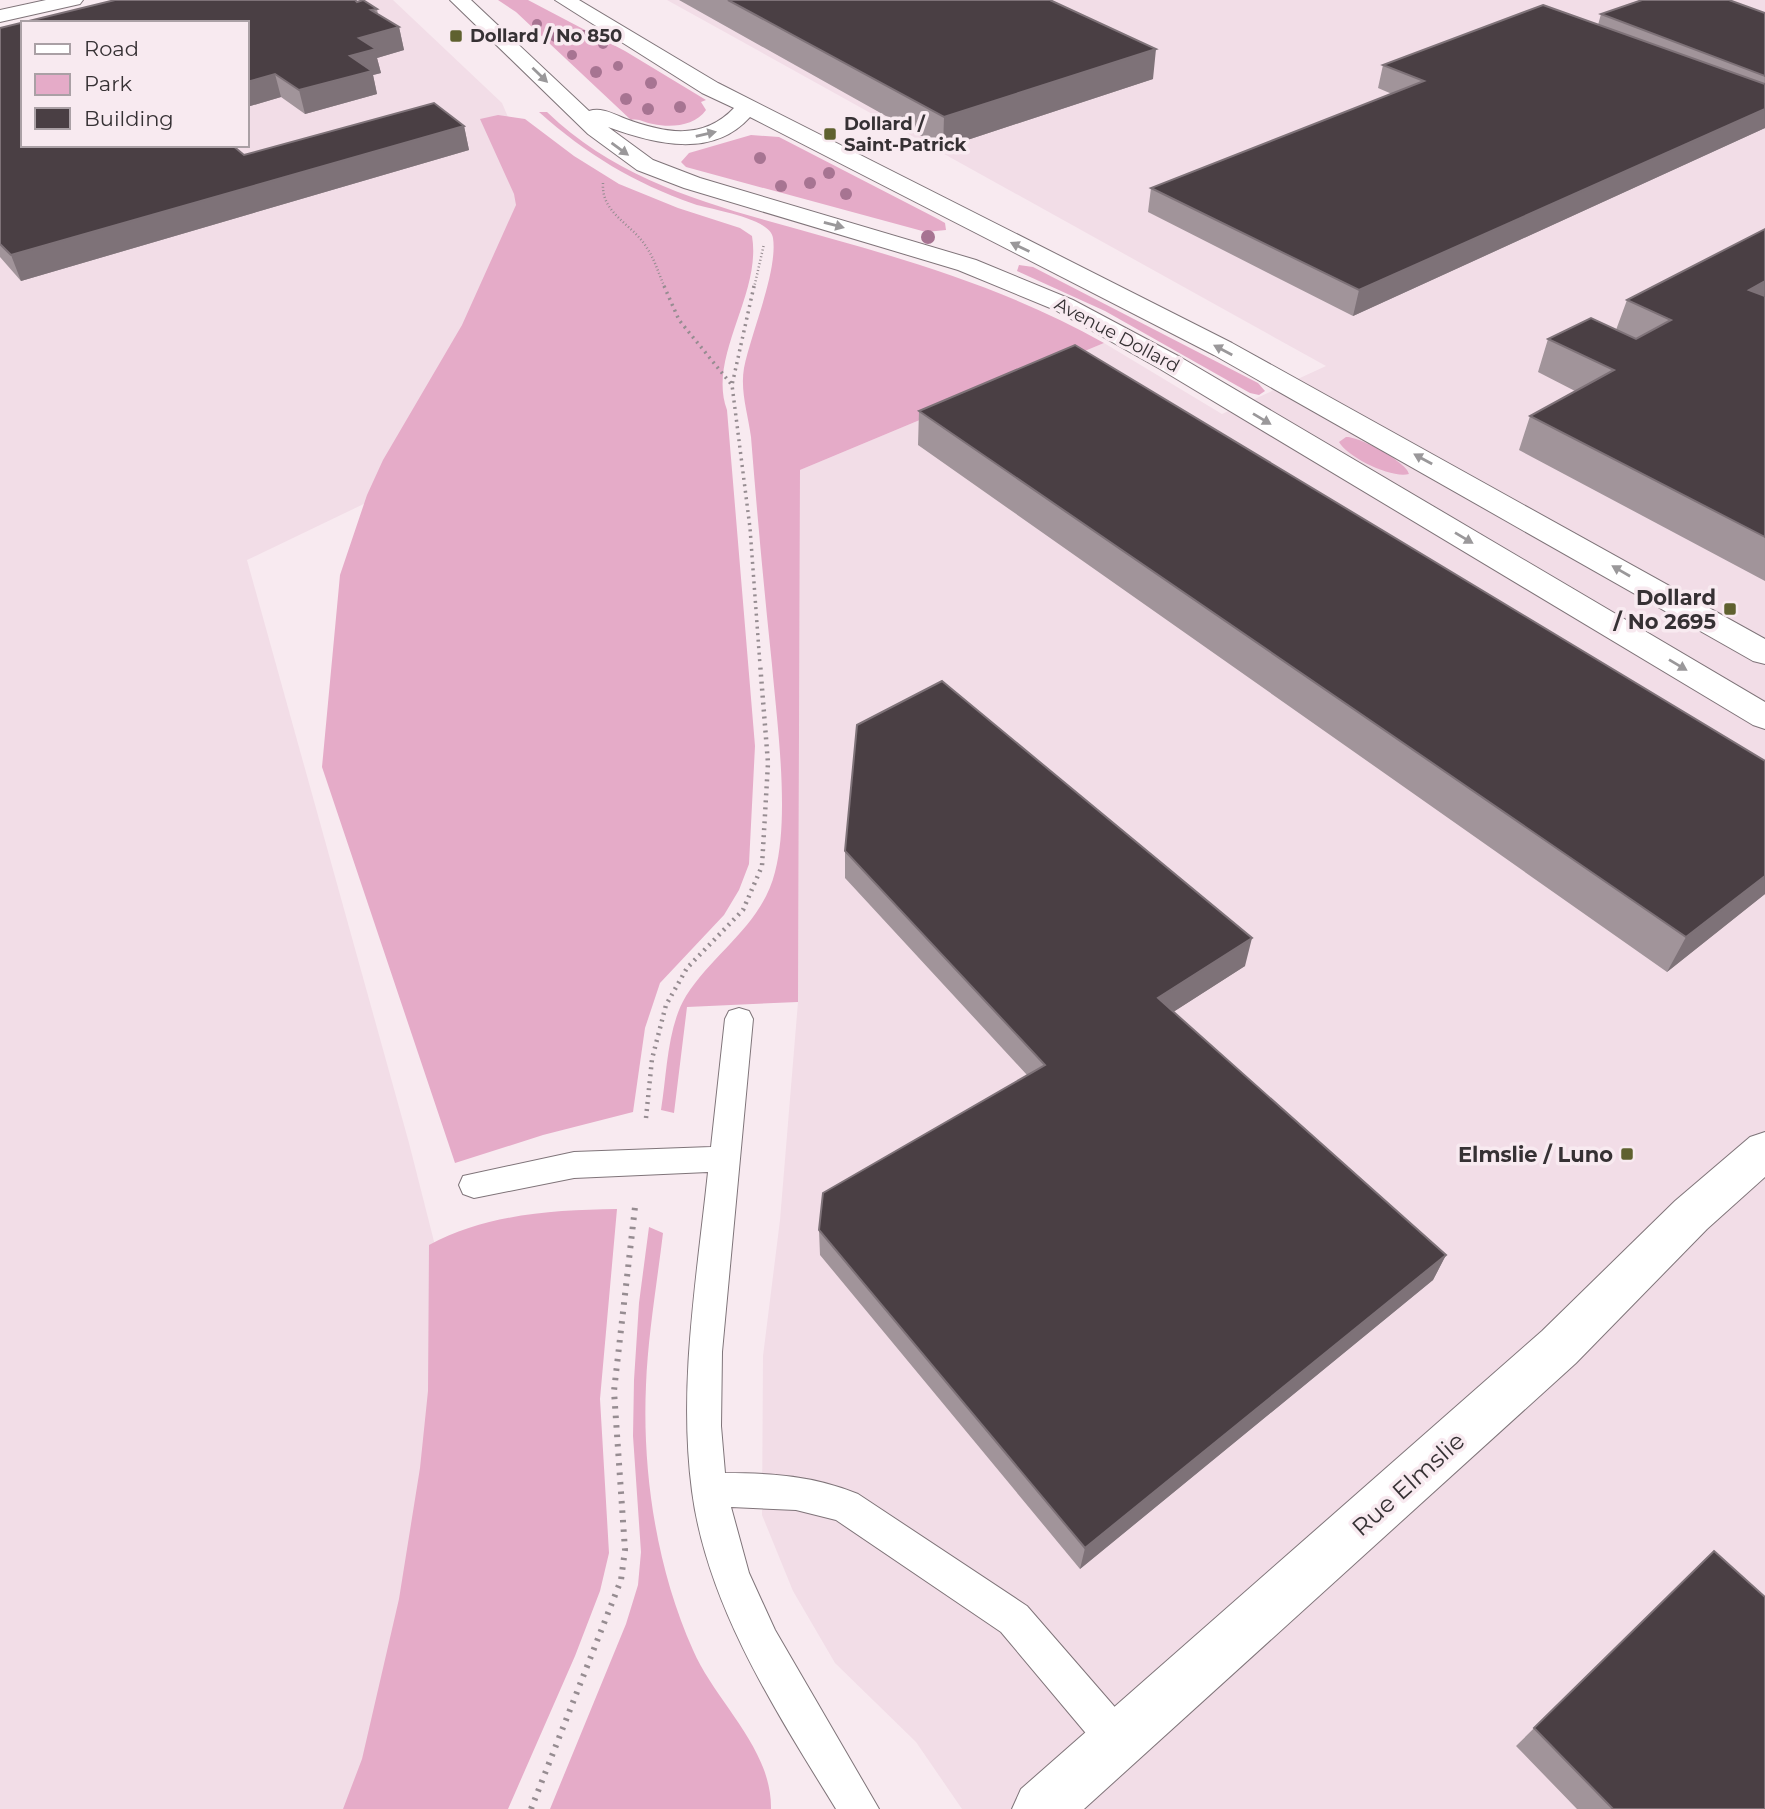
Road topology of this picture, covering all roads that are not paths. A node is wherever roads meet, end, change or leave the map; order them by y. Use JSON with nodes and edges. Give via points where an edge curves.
{"nodes":[{"id":1,"x":73,"y":0,"type":"edge"},
{"id":2,"x":460,"y":0,"type":"edge"},
{"id":3,"x":565,"y":0,"type":"edge"},
{"id":4,"x":0,"y":16,"type":"edge"},
{"id":5,"x":570,"y":104,"type":"junction"},
{"id":6,"x":746,"y":108,"type":"junction"},
{"id":7,"x":1765,"y":653,"type":"edge"},
{"id":8,"x":1765,"y":717,"type":"edge"},
{"id":9,"x":739,"y":1019,"type":"dead end"},
{"id":10,"x":1765,"y":1150,"type":"edge"},
{"id":11,"x":724,"y":1159,"type":"junction"},
{"id":12,"x":474,"y":1185,"type":"dead end"},
{"id":13,"x":709,"y":1490,"type":"junction"},
{"id":14,"x":1119,"y":1742,"type":"junction"},
{"id":15,"x":859,"y":1809,"type":"edge"},
{"id":16,"x":1041,"y":1809,"type":"edge"}],
"edges":[{"from":1,"to":4,"type":"main road"},
{"from":2,"to":5,"type":"main road","name":"Avenue Dollard","one_way":true},
{"from":3,"to":6,"type":"main road","name":"Avenue Dollard"},
{"from":5,"to":6,"type":"main road","one_way":true,"via":[[641,133],[667,138],[720,131],[737,121]]},
{"from":5,"to":8,"type":"main road","name":"Avenue Dollard","one_way":true,"via":[[614,145],[667,175],[967,265],[1094,320]]},
{"from":7,"to":6,"type":"main road","name":"Avenue Dollard","one_way":true,"via":[[1235,356]]},
{"from":9,"to":11,"type":"lane"},
{"from":10,"to":14,"type":"main road","name":"Rue Elmslie","via":[[1691,1215],[1559,1347]]},
{"from":11,"to":12,"type":"lane","via":[[573,1165]]},
{"from":11,"to":13,"type":"lane","via":[[703,1359],[702,1417]]},
{"from":13,"to":14,"type":"lane","via":[[789,1491],[822,1496],[846,1506],[1014,1619]]},
{"from":13,"to":15,"type":"lane","via":[[731,1572],[757,1635]]},
{"from":14,"to":16,"type":"main road","name":"Rue Elmslie"}]}
